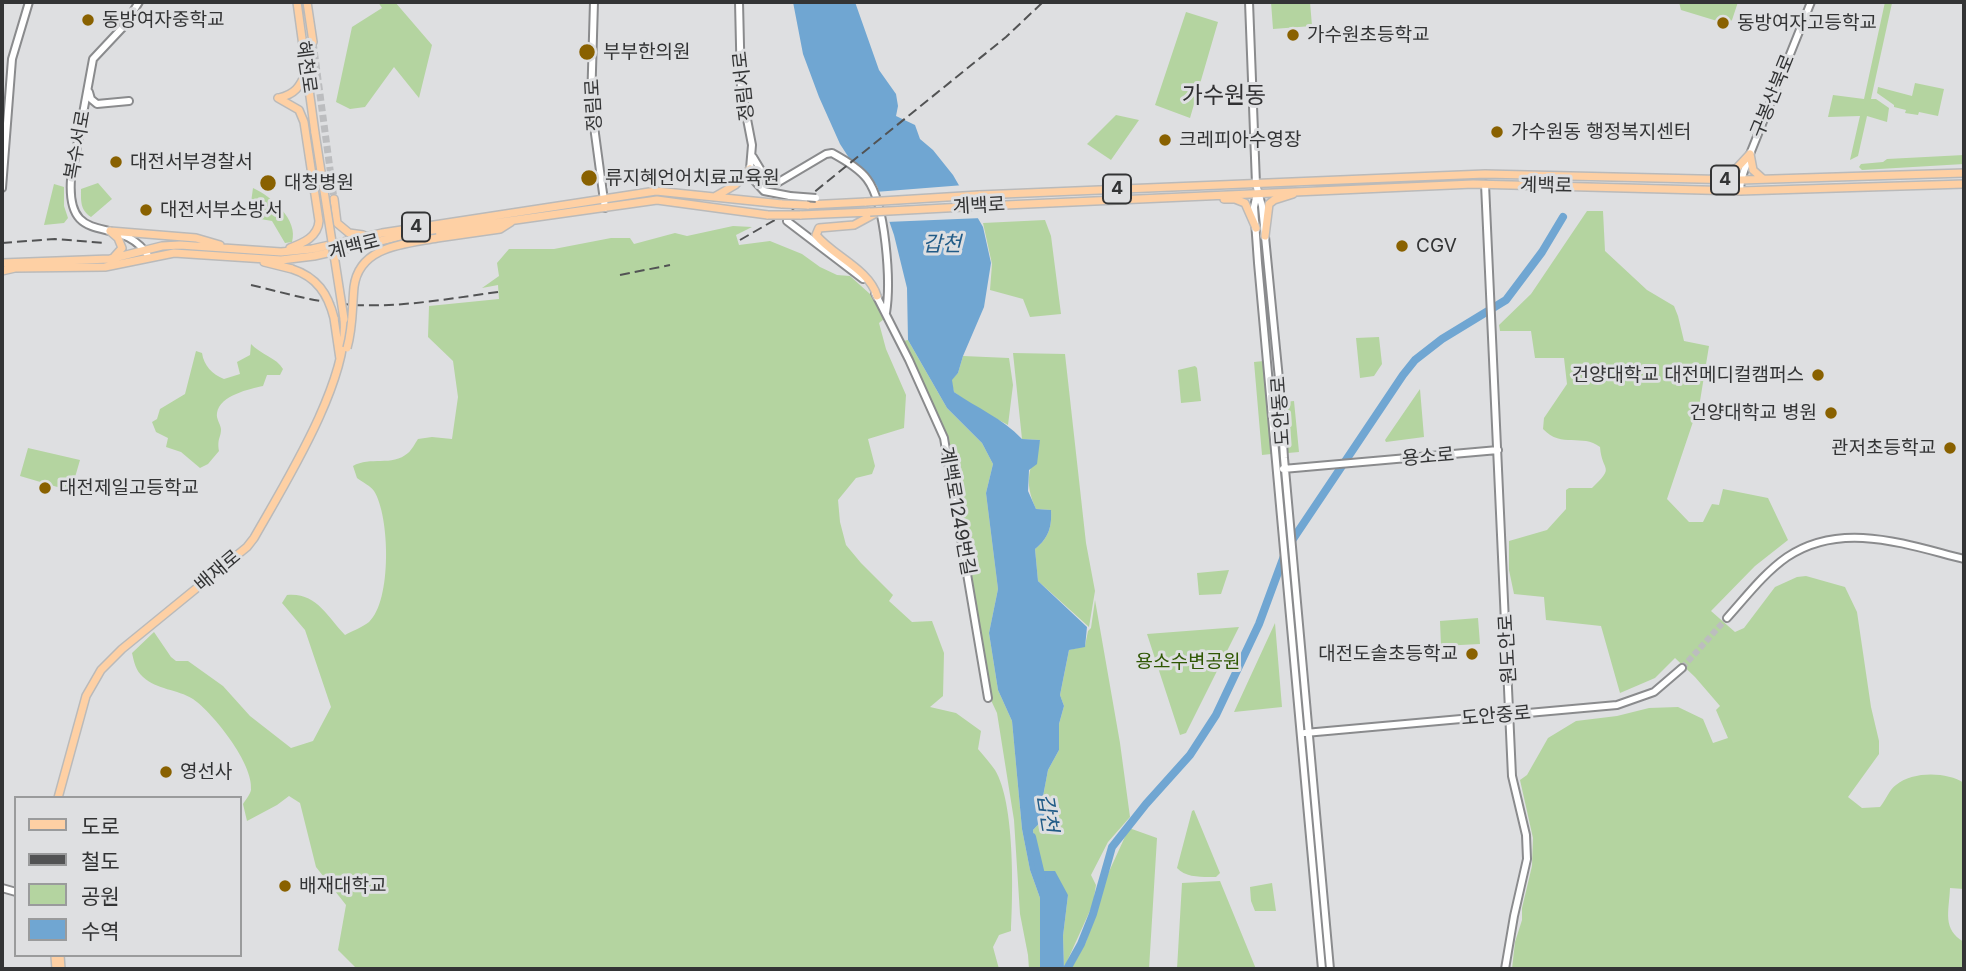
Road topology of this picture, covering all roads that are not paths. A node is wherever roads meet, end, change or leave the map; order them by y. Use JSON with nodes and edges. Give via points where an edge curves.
{"nodes":[{"id":1,"x":139,"y":2,"type":"edge"},
{"id":2,"x":297,"y":2,"type":"edge"},
{"id":3,"x":307,"y":2,"type":"edge"},
{"id":4,"x":594,"y":2,"type":"edge"},
{"id":5,"x":739,"y":2,"type":"edge"},
{"id":6,"x":1249,"y":2,"type":"edge"},
{"id":7,"x":1811,"y":2,"type":"edge"},
{"id":8,"x":29,"y":3,"type":"edge"},
{"id":9,"x":313,"y":42,"type":"tunnel mouth"},
{"id":10,"x":307,"y":68,"type":"junction"},
{"id":11,"x":89,"y":83,"type":"junction"},
{"id":12,"x":129,"y":101,"type":"dead end"},
{"id":13,"x":311,"y":103,"type":"junction"},
{"id":14,"x":304,"y":122,"type":"junction"},
{"id":15,"x":1750,"y":154,"type":"junction"},
{"id":16,"x":753,"y":157,"type":"junction"},
{"id":17,"x":750,"y":169,"type":"junction"},
{"id":18,"x":1964,"y":173,"type":"edge"},
{"id":19,"x":1709,"y":180,"type":"junction"},
{"id":20,"x":1741,"y":180,"type":"junction"},
{"id":21,"x":1764,"y":180,"type":"junction"},
{"id":22,"x":1256,"y":184,"type":"junction"},
{"id":23,"x":1485,"y":184,"type":"junction"},
{"id":24,"x":1964,"y":186,"type":"edge"},
{"id":25,"x":2,"y":188,"type":"edge"},
{"id":26,"x":1298,"y":191,"type":"junction"},
{"id":27,"x":1740,"y":191,"type":"junction"},
{"id":28,"x":1257,"y":193,"type":"junction"},
{"id":29,"x":715,"y":196,"type":"junction"},
{"id":30,"x":1206,"y":196,"type":"junction"},
{"id":31,"x":604,"y":198,"type":"junction"},
{"id":32,"x":334,"y":199,"type":"tunnel mouth"},
{"id":33,"x":825,"y":204,"type":"junction"},
{"id":34,"x":605,"y":208,"type":"junction"},
{"id":35,"x":873,"y":213,"type":"junction"},
{"id":36,"x":779,"y":216,"type":"junction"},
{"id":37,"x":518,"y":218,"type":"junction"},
{"id":38,"x":1256,"y":228,"type":"junction"},
{"id":39,"x":110,"y":231,"type":"junction"},
{"id":40,"x":367,"y":236,"type":"junction"},
{"id":41,"x":402,"y":236,"type":"junction"},
{"id":42,"x":1265,"y":236,"type":"junction"},
{"id":43,"x":387,"y":239,"type":"junction"},
{"id":44,"x":228,"y":248,"type":"junction"},
{"id":45,"x":281,"y":252,"type":"junction"},
{"id":46,"x":147,"y":254,"type":"junction"},
{"id":47,"x":105,"y":259,"type":"junction"},
{"id":48,"x":257,"y":260,"type":"junction"},
{"id":49,"x":2,"y":263,"type":"edge"},
{"id":50,"x":2,"y":271,"type":"edge"},
{"id":51,"x":877,"y":296,"type":"junction"},
{"id":52,"x":886,"y":313,"type":"junction"},
{"id":53,"x":344,"y":319,"type":"joint"},
{"id":54,"x":340,"y":361,"type":"junction"},
{"id":55,"x":335,"y":377,"type":"junction"},
{"id":56,"x":1498,"y":450,"type":"junction"},
{"id":57,"x":1277,"y":469,"type":"junction"},
{"id":58,"x":1286,"y":469,"type":"junction"},
{"id":59,"x":1964,"y":559,"type":"edge"},
{"id":60,"x":1727,"y":618,"type":"tunnel mouth"},
{"id":61,"x":1682,"y":668,"type":"tunnel mouth"},
{"id":62,"x":988,"y":698,"type":"dead end"},
{"id":63,"x":1511,"y":714,"type":"junction"},
{"id":64,"x":1308,"y":732,"type":"junction"},
{"id":65,"x":1300,"y":733,"type":"junction"},
{"id":66,"x":59,"y":796,"type":"edge"},
{"id":67,"x":1322,"y":969,"type":"edge"},
{"id":68,"x":1330,"y":969,"type":"edge"},
{"id":69,"x":1505,"y":969,"type":"edge"}],
"edges":[{"from":1,"to":11,"type":"street","name":"복수서로","via":[[93,59]]},
{"from":2,"to":10,"type":"main road","name":"혜천로"},
{"from":3,"to":9,"type":"main road"},
{"from":4,"to":31,"type":"street","name":"정림로","via":[[591,104]]},
{"from":5,"to":16,"type":"street","name":"정림서로","via":[[741,88]]},
{"from":6,"to":22,"type":"street"},
{"from":7,"to":15,"type":"street","name":"구봉산북로"},
{"from":8,"to":25,"type":"street","via":[[12,59]]},
{"from":10,"to":13,"type":"main road","name":"혜천로"},
{"from":10,"to":14,"type":"main road","via":[[298,89],[278,98],[299,110]]},
{"from":11,"to":12,"type":"street","via":[[91,99],[97,104]]},
{"from":11,"to":39,"type":"street","name":"복수서로","via":[[71,179],[71,206],[84,224]]},
{"from":13,"to":14,"type":"main road"},
{"from":13,"to":53,"type":"main road","name":"혜천로","bridge":true},
{"from":14,"to":45,"type":"main road","via":[[319,226],[306,241]]},
{"from":15,"to":19,"type":"main road","via":[[1737,168]]},
{"from":15,"to":20,"type":"street","name":"구봉산북로"},
{"from":15,"to":21,"type":"main road","via":[[1753,170]]},
{"from":16,"to":17,"type":"street","name":"정림서로"},
{"from":16,"to":52,"type":"street","via":[[765,177],[777,183],[832,153],[867,178],[879,201],[886,255]]},
{"from":17,"to":29,"type":"main road","via":[[735,185]]},
{"from":17,"to":33,"type":"street","bridge":true,"via":[[764,191],[816,198]]},
{"from":18,"to":21,"type":"main road","name":"계백로","number":"4"},
{"from":19,"to":20,"type":"main road","name":"계백로","number":"4"},
{"from":19,"to":22,"type":"main road","name":"계백로","number":"4","via":[[1485,174]]},
{"from":20,"to":21,"type":"main road","name":"계백로","number":"4"},
{"from":20,"to":27,"type":"street","name":"구봉산북로"},
{"from":22,"to":28,"type":"street"},
{"from":22,"to":33,"type":"main road","name":"계백로","number":"4","bridge":true},
{"from":23,"to":26,"type":"main road","name":"계백로","number":"4"},
{"from":23,"to":27,"type":"main road","name":"계백로","number":"4"},
{"from":23,"to":56,"type":"street","name":"원도안로"},
{"from":24,"to":27,"type":"main road","name":"계백로","number":"4"},
{"from":26,"to":28,"type":"main road","name":"계백로","number":"4"},
{"from":26,"to":42,"type":"main road","via":[[1271,202]]},
{"from":28,"to":30,"type":"main road","name":"계백로","number":"4"},
{"from":28,"to":38,"type":"street","name":"도안동로"},
{"from":28,"to":42,"type":"street","name":"도안동로"},
{"from":29,"to":31,"type":"main road","name":"계백로","number":"4","via":[[656,191]]},
{"from":29,"to":33,"type":"main road","name":"계백로","number":"4","bridge":true},
{"from":30,"to":35,"type":"main road","name":"계백로","number":"4","bridge":true},
{"from":30,"to":38,"type":"main road","via":[[1245,203]]},
{"from":31,"to":34,"type":"street","name":"정림로"},
{"from":31,"to":40,"type":"main road","name":"계백로","number":"4"},
{"from":32,"to":40,"type":"main road","via":[[337,223],[349,233]]},
{"from":34,"to":36,"type":"main road","name":"계백로","number":"4","bridge":true,"via":[[657,200]]},
{"from":34,"to":37,"type":"main road","name":"계백로","number":"4"},
{"from":35,"to":36,"type":"main road","name":"계백로","number":"4","bridge":true},
{"from":35,"to":51,"type":"main road","via":[[854,225],[819,228],[816,235],[864,277]]},
{"from":36,"to":51,"type":"street","name":"계백로1249번길","bridge":true,"via":[[860,277]]},
{"from":37,"to":41,"type":"main road","name":"계백로","number":"4"},
{"from":37,"to":55,"type":"main road","bridge":true,"via":[[500,229],[380,250],[361,266],[354,286],[347,348]]},
{"from":38,"to":57,"type":"street","name":"도안동로"},
{"from":39,"to":44,"type":"main road","via":[[196,238]]},
{"from":39,"to":46,"type":"street","name":"복수서로","via":[[133,240]]},
{"from":39,"to":47,"type":"main road","via":[[122,248]]},
{"from":40,"to":45,"type":"main road","name":"계백로","number":"4"},
{"from":41,"to":43,"type":"main road","name":"계백로","number":"4"},
{"from":41,"to":43,"type":"main road","via":[[401,248]]},
{"from":42,"to":58,"type":"street","name":"도안동로"},
{"from":43,"to":48,"type":"main road","name":"계백로","number":"4","via":[[314,256]]},
{"from":44,"to":45,"type":"main road","name":"계백로","number":"4"},
{"from":44,"to":46,"type":"main road","name":"계백로","number":"4","via":[[180,245]]},
{"from":46,"to":47,"type":"main road","name":"계백로","number":"4"},
{"from":46,"to":48,"type":"main road","name":"계백로","number":"4"},
{"from":46,"to":50,"type":"main road","name":"계백로","number":"4","via":[[105,267]]},
{"from":47,"to":49,"type":"main road","name":"계백로","number":"4"},
{"from":48,"to":54,"type":"main road","bridge":true,"via":[[292,269],[318,284],[334,318]]},
{"from":51,"to":52,"type":"street","name":"계백로1249번길"},
{"from":52,"to":62,"type":"street","name":"계백로1249번길","via":[[944,438]]},
{"from":53,"to":54,"type":"main road","name":"배재로"},
{"from":54,"to":55,"type":"main road","name":"배재로"},
{"from":55,"to":66,"type":"main road","name":"배재로","via":[[252,542],[101,670],[86,696]]},
{"from":56,"to":58,"type":"street","name":"용소로"},
{"from":56,"to":63,"type":"street","name":"원도안로"},
{"from":57,"to":58,"type":"street"},
{"from":57,"to":65,"type":"street","name":"도안동로"},
{"from":58,"to":64,"type":"street","name":"도안동로"},
{"from":59,"to":60,"type":"street","via":[[1865,537],[1830,540],[1789,556]]},
{"from":61,"to":63,"type":"street","name":"도안중로","via":[[1663,686],[1634,700]]},
{"from":63,"to":64,"type":"street","name":"도안중로"},
{"from":63,"to":69,"type":"street","name":"원도안로","via":[[1513,776],[1527,859]]},
{"from":64,"to":65,"type":"street","name":"도안중로"},
{"from":64,"to":68,"type":"street","name":"도안동로"},
{"from":65,"to":67,"type":"street"}]}
